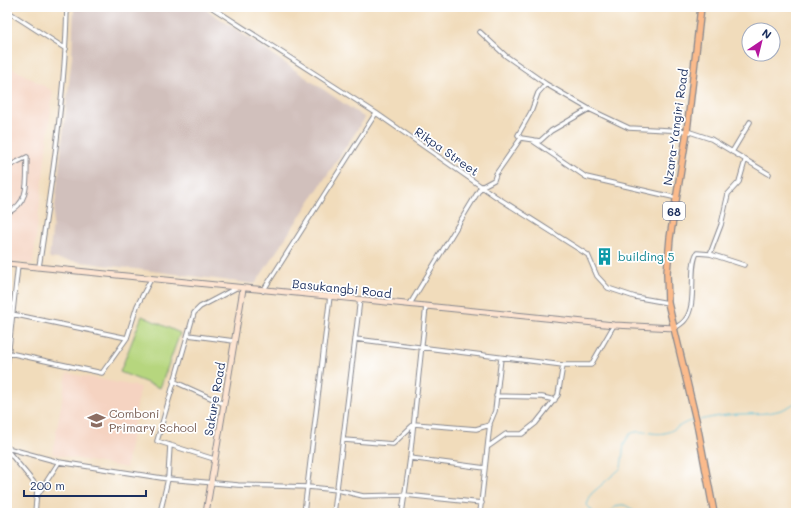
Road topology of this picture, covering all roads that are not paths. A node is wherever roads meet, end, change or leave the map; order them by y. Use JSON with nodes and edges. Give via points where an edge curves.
{"nodes":[{"id":1,"x":67,"y":7,"type":"edge"},
{"id":2,"x":212,"y":7,"type":"edge"},
{"id":3,"x":701,"y":7,"type":"edge"},
{"id":4,"x":7,"y":11,"type":"edge"},
{"id":5,"x":480,"y":32,"type":"dead end"},
{"id":6,"x":66,"y":49,"type":"junction"},
{"id":7,"x":546,"y":84,"type":"junction"},
{"id":8,"x":589,"y":109,"type":"junction"},
{"id":9,"x":376,"y":113,"type":"junction"},
{"id":10,"x":750,"y":122,"type":"dead end"},
{"id":11,"x":688,"y":131,"type":"junction"},
{"id":12,"x":521,"y":138,"type":"junction"},
{"id":13,"x":532,"y":141,"type":"junction"},
{"id":14,"x":732,"y":152,"type":"junction"},
{"id":15,"x":745,"y":161,"type":"junction"},
{"id":16,"x":7,"y":167,"type":"edge"},
{"id":17,"x":769,"y":174,"type":"dead end"},
{"id":18,"x":481,"y":187,"type":"junction"},
{"id":19,"x":677,"y":198,"type":"junction"},
{"id":20,"x":7,"y":213,"type":"edge"},
{"id":21,"x":710,"y":254,"type":"junction"},
{"id":22,"x":7,"y":264,"type":"edge"},
{"id":23,"x":18,"y":265,"type":"junction"},
{"id":24,"x":744,"y":266,"type":"dead end"},
{"id":25,"x":39,"y":267,"type":"junction"},
{"id":26,"x":150,"y":279,"type":"junction"},
{"id":27,"x":236,"y":288,"type":"junction"},
{"id":28,"x":243,"y":289,"type":"junction"},
{"id":29,"x":263,"y":291,"type":"junction"},
{"id":30,"x":330,"y":296,"type":"junction"},
{"id":31,"x":360,"y":299,"type":"junction"},
{"id":32,"x":668,"y":302,"type":"junction"},
{"id":33,"x":410,"y":304,"type":"junction"},
{"id":34,"x":426,"y":306,"type":"junction"},
{"id":35,"x":7,"y":313,"type":"edge"},
{"id":36,"x":12,"y":314,"type":"junction"},
{"id":37,"x":614,"y":325,"type":"junction"},
{"id":38,"x":675,"y":328,"type":"junction"},
{"id":39,"x":188,"y":335,"type":"junction"},
{"id":40,"x":127,"y":338,"type":"junction"},
{"id":41,"x":355,"y":340,"type":"junction"},
{"id":42,"x":234,"y":341,"type":"junction"},
{"id":43,"x":422,"y":348,"type":"junction"},
{"id":44,"x":8,"y":355,"type":"edge"},
{"id":45,"x":501,"y":358,"type":"junction"},
{"id":46,"x":563,"y":365,"type":"junction"},
{"id":47,"x":7,"y":366,"type":"edge"},
{"id":48,"x":173,"y":381,"type":"junction"},
{"id":49,"x":496,"y":396,"type":"junction"},
{"id":50,"x":555,"y":400,"type":"junction"},
{"id":51,"x":224,"y":404,"type":"junction"},
{"id":52,"x":414,"y":424,"type":"junction"},
{"id":53,"x":490,"y":426,"type":"junction"},
{"id":54,"x":344,"y":440,"type":"junction"},
{"id":55,"x":170,"y":445,"type":"junction"},
{"id":56,"x":489,"y":446,"type":"junction"},
{"id":57,"x":7,"y":449,"type":"edge"},
{"id":58,"x":410,"y":458,"type":"junction"},
{"id":59,"x":214,"y":459,"type":"junction"},
{"id":60,"x":59,"y":462,"type":"junction"},
{"id":61,"x":485,"y":468,"type":"junction"},
{"id":62,"x":168,"y":479,"type":"junction"},
{"id":63,"x":210,"y":482,"type":"junction"},
{"id":64,"x":308,"y":488,"type":"junction"},
{"id":65,"x":338,"y":490,"type":"junction"},
{"id":66,"x":405,"y":495,"type":"junction"},
{"id":67,"x":36,"y":497,"type":"junction"},
{"id":68,"x":482,"y":503,"type":"junction"},
{"id":69,"x":35,"y":513,"type":"edge"},
{"id":70,"x":160,"y":513,"type":"edge"},
{"id":71,"x":206,"y":513,"type":"edge"},
{"id":72,"x":304,"y":513,"type":"edge"},
{"id":73,"x":334,"y":513,"type":"edge"},
{"id":74,"x":402,"y":513,"type":"edge"},
{"id":75,"x":480,"y":513,"type":"edge"},
{"id":76,"x":714,"y":513,"type":"edge"}],
"edges":[{"from":1,"to":6,"type":"street"},
{"from":2,"to":9,"type":"street","name":"Rikpa Street"},
{"from":3,"to":11,"type":"main road","name":"Nzara-Yangiri Road","number":"68"},
{"from":4,"to":6,"type":"street"},
{"from":5,"to":7,"type":"street","via":[[506,56]]},
{"from":6,"to":25,"type":"street","via":[[60,122]]},
{"from":7,"to":8,"type":"street"},
{"from":7,"to":12,"type":"street","via":[[538,94],[518,135]]},
{"from":8,"to":11,"type":"street","via":[[630,128]]},
{"from":8,"to":13,"type":"street","via":[[551,131],[540,141]]},
{"from":9,"to":18,"type":"street","name":"Rikpa Street"},
{"from":9,"to":29,"type":"street"},
{"from":10,"to":14,"type":"street"},
{"from":11,"to":14,"type":"street"},
{"from":11,"to":19,"type":"main road","name":"Nzara-Yangiri Road","number":"68"},
{"from":12,"to":13,"type":"street"},
{"from":12,"to":18,"type":"street","via":[[494,180]]},
{"from":13,"to":19,"type":"street","via":[[586,177]]},
{"from":14,"to":15,"type":"street"},
{"from":15,"to":17,"type":"street"},
{"from":15,"to":21,"type":"street","via":[[738,182],[728,194],[721,225]]},
{"from":16,"to":20,"type":"street","via":[[27,157],[24,199],[16,210]]},
{"from":18,"to":32,"type":"street","name":"Rikpa Street","via":[[588,255],[597,276],[608,288]]},
{"from":18,"to":33,"type":"street"},
{"from":19,"to":32,"type":"main road","name":"Nzara-Yangiri Road","number":"68","via":[[670,238]]},
{"from":21,"to":24,"type":"street"},
{"from":21,"to":38,"type":"street","via":[[696,254],[689,311],[685,320]]},
{"from":22,"to":23,"type":"street","name":"Basukangbi Road"},
{"from":23,"to":25,"type":"street","name":"Basukangbi Road"},
{"from":23,"to":36,"type":"street"},
{"from":25,"to":26,"type":"street","name":"Basukangbi Road"},
{"from":26,"to":27,"type":"street","name":"Basukangbi Road"},
{"from":26,"to":40,"type":"street","via":[[137,306]]},
{"from":27,"to":28,"type":"street","name":"Basukangbi Road"},
{"from":27,"to":39,"type":"street","via":[[194,312]]},
{"from":28,"to":29,"type":"street","name":"Basukangbi Road"},
{"from":28,"to":42,"type":"street","name":"Sakure Road"},
{"from":29,"to":30,"type":"street","name":"Basukangbi Road"},
{"from":30,"to":31,"type":"street","name":"Basukangbi Road"},
{"from":30,"to":64,"type":"street"},
{"from":31,"to":33,"type":"street","name":"Basukangbi Road"},
{"from":31,"to":41,"type":"street"},
{"from":32,"to":38,"type":"main road","name":"Nzara-Yangiri Road","number":"68"},
{"from":33,"to":34,"type":"street","name":"Basukangbi Road"},
{"from":34,"to":37,"type":"street","name":"Basukangbi Road"},
{"from":34,"to":43,"type":"street"},
{"from":35,"to":36,"type":"street"},
{"from":36,"to":40,"type":"street"},
{"from":36,"to":44,"type":"street"},
{"from":37,"to":38,"type":"street","name":"Basukangbi Road"},
{"from":37,"to":46,"type":"street","via":[[591,365]]},
{"from":38,"to":76,"type":"main road","name":"Nzara-Yangiri Road","number":"68"},
{"from":39,"to":42,"type":"street"},
{"from":39,"to":48,"type":"street"},
{"from":40,"to":44,"type":"street","via":[[102,373]]},
{"from":41,"to":43,"type":"street"},
{"from":41,"to":54,"type":"street"},
{"from":42,"to":51,"type":"street","name":"Sakure Road"},
{"from":43,"to":45,"type":"street"},
{"from":43,"to":52,"type":"street"},
{"from":44,"to":47,"type":"street"},
{"from":45,"to":46,"type":"street"},
{"from":45,"to":49,"type":"street"},
{"from":46,"to":50,"type":"street","via":[[559,392]]},
{"from":48,"to":51,"type":"street"},
{"from":48,"to":55,"type":"street","via":[[157,440]]},
{"from":49,"to":50,"type":"street","via":[[542,397]]},
{"from":49,"to":53,"type":"street"},
{"from":50,"to":56,"type":"street","via":[[531,428],[522,434],[506,434]]},
{"from":51,"to":59,"type":"street","name":"Sakure Road"},
{"from":52,"to":53,"type":"street","via":[[476,429]]},
{"from":52,"to":54,"type":"street","via":[[393,444]]},
{"from":52,"to":58,"type":"street"},
{"from":53,"to":56,"type":"street"},
{"from":54,"to":65,"type":"street"},
{"from":55,"to":59,"type":"street"},
{"from":55,"to":62,"type":"street"},
{"from":56,"to":61,"type":"street"},
{"from":57,"to":60,"type":"street"},
{"from":57,"to":67,"type":"street","via":[[36,485]]},
{"from":58,"to":61,"type":"street"},
{"from":58,"to":66,"type":"street"},
{"from":59,"to":63,"type":"street","name":"Sakure Road"},
{"from":60,"to":62,"type":"street"},
{"from":60,"to":67,"type":"street"},
{"from":61,"to":68,"type":"street"},
{"from":62,"to":63,"type":"street"},
{"from":62,"to":70,"type":"street"},
{"from":63,"to":64,"type":"street"},
{"from":63,"to":71,"type":"street","name":"Sakure Road"},
{"from":64,"to":65,"type":"street"},
{"from":64,"to":72,"type":"street"},
{"from":65,"to":66,"type":"street","via":[[363,496]]},
{"from":65,"to":73,"type":"street"},
{"from":66,"to":68,"type":"street"},
{"from":66,"to":74,"type":"street"},
{"from":67,"to":69,"type":"street"},
{"from":68,"to":75,"type":"street"}]}
